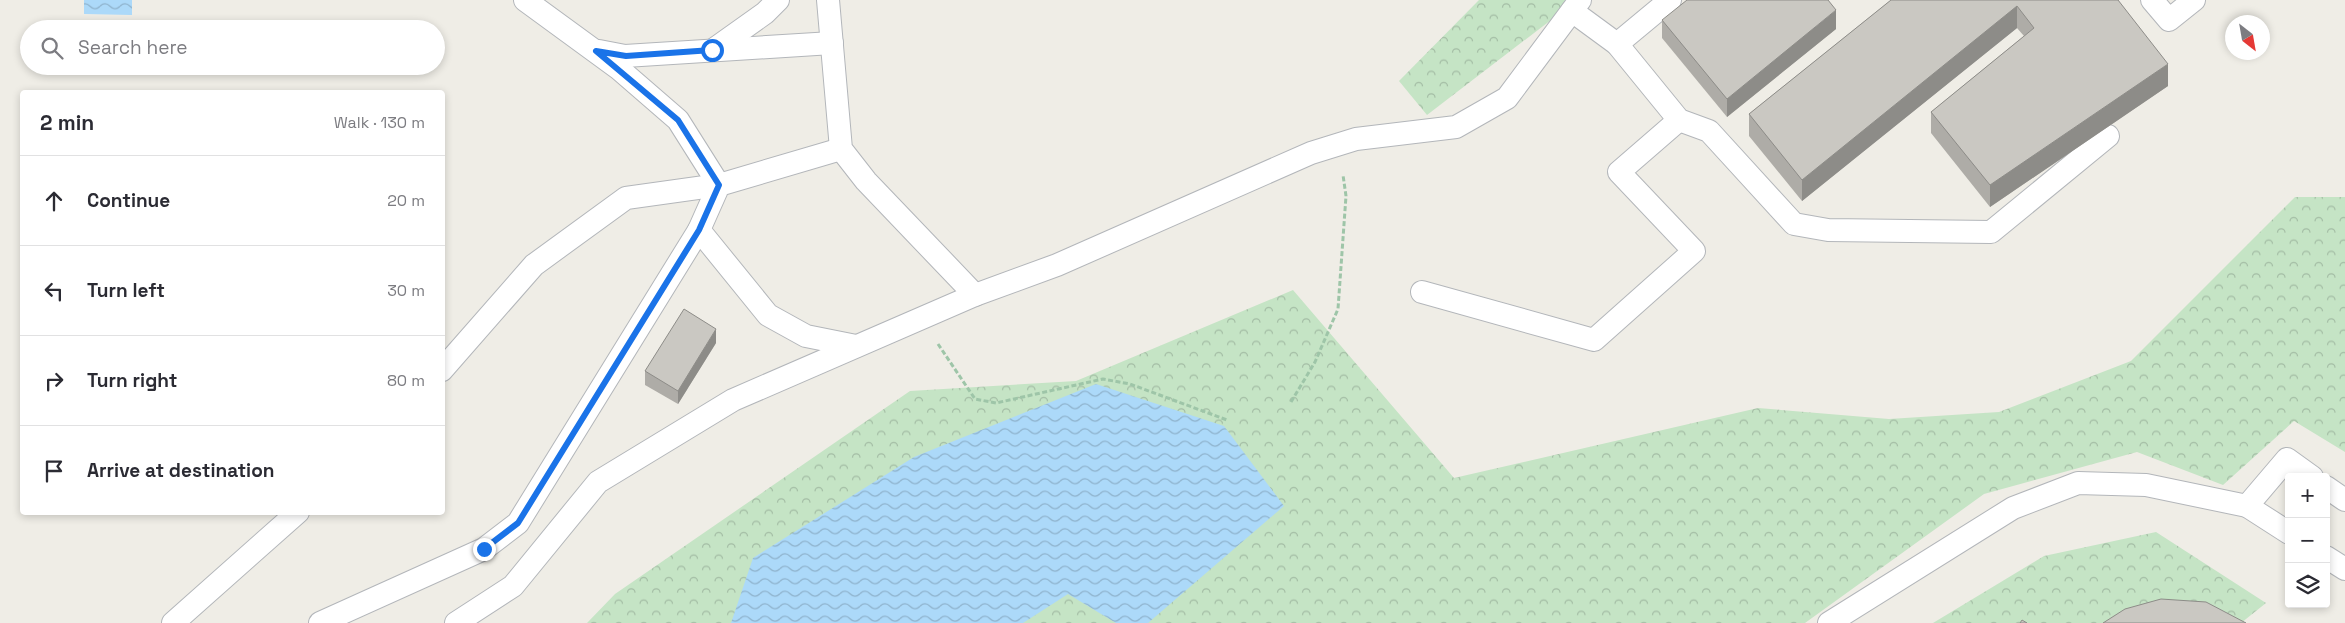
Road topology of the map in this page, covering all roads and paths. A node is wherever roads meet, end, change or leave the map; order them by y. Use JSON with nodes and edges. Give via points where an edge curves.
{"nodes":[{"id":1,"x":525,"y":0,"type":"edge"},
{"id":2,"x":778,"y":0,"type":"edge"},
{"id":3,"x":828,"y":0,"type":"edge"},
{"id":4,"x":1670,"y":0,"type":"edge"},
{"id":5,"x":2152,"y":0,"type":"edge"},
{"id":6,"x":2194,"y":0,"type":"edge"},
{"id":7,"x":1576,"y":5,"type":"edge"},
{"id":8,"x":832,"y":43,"type":"junction"},
{"id":9,"x":1617,"y":44,"type":"junction"},
{"id":10,"x":712,"y":50,"type":"junction"},
{"id":11,"x":596,"y":51,"type":"junction"},
{"id":12,"x":1679,"y":120,"type":"junction"},
{"id":13,"x":2108,"y":136,"type":"dead end"},
{"id":14,"x":841,"y":149,"type":"junction"},
{"id":15,"x":1311,"y":153,"type":"junction"},
{"id":16,"x":719,"y":185,"type":"junction"},
{"id":17,"x":699,"y":230,"type":"junction"},
{"id":18,"x":1422,"y":292,"type":"dead end"},
{"id":19,"x":975,"y":296,"type":"junction"},
{"id":20,"x":922,"y":318,"type":"junction"},
{"id":21,"x":856,"y":346,"type":"junction"},
{"id":22,"x":445,"y":367,"type":"edge"},
{"id":23,"x":1291,"y":402,"type":"dead end"},
{"id":24,"x":1227,"y":420,"type":"dead end"},
{"id":25,"x":2306,"y":473,"type":"edge"},
{"id":26,"x":2330,"y":490,"type":"edge"},
{"id":27,"x":2345,"y":500,"type":"edge"},
{"id":28,"x":2247,"y":506,"type":"junction"},
{"id":29,"x":295,"y":515,"type":"edge"},
{"id":30,"x":2285,"y":530,"type":"edge"},
{"id":31,"x":2330,"y":560,"type":"edge"},
{"id":32,"x":2345,"y":569,"type":"edge"},
{"id":33,"x":173,"y":623,"type":"edge"},
{"id":34,"x":320,"y":623,"type":"edge"},
{"id":35,"x":456,"y":623,"type":"edge"},
{"id":36,"x":1830,"y":623,"type":"edge"}],
"edges":[{"from":1,"to":11,"type":"lane"},
{"from":2,"to":10,"type":"lane","via":[[765,13]]},
{"from":3,"to":8,"type":"lane"},
{"from":4,"to":9,"type":"lane"},
{"from":5,"to":6,"type":"lane","via":[[2169,20]]},
{"from":7,"to":9,"type":"lane"},
{"from":7,"to":15,"type":"lane","via":[[1506,98],[1456,127],[1356,139]]},
{"from":8,"to":10,"type":"lane"},
{"from":8,"to":14,"type":"lane"},
{"from":9,"to":12,"type":"lane"},
{"from":10,"to":11,"type":"lane","via":[[626,56]]},
{"from":11,"to":16,"type":"lane","via":[[678,120]]},
{"from":12,"to":13,"type":"lane","via":[[1709,131],[1794,224],[1828,230],[1991,232]]},
{"from":12,"to":18,"type":"lane","via":[[1619,172],[1694,251],[1594,340]]},
{"from":14,"to":16,"type":"lane"},
{"from":14,"to":19,"type":"lane","via":[[866,181]]},
{"from":15,"to":19,"type":"lane","via":[[1057,264]]},
{"from":15,"to":23,"type":"path","via":[[1321,175],[1342,170],[1346,196],[1338,309],[1315,362]]},
{"from":16,"to":17,"type":"lane"},
{"from":16,"to":22,"type":"lane","via":[[626,198],[534,265]]},
{"from":17,"to":21,"type":"lane","via":[[768,315],[806,336]]},
{"from":17,"to":34,"type":"lane","via":[[518,523],[484,549]]},
{"from":19,"to":20,"type":"lane"},
{"from":20,"to":21,"type":"lane"},
{"from":20,"to":24,"type":"path","via":[[975,399],[996,403],[1103,380],[1130,384]]},
{"from":21,"to":35,"type":"lane","via":[[733,400],[598,482],[513,586]]},
{"from":25,"to":28,"type":"lane","via":[[2287,459]]},
{"from":26,"to":27,"type":"lane"},
{"from":28,"to":30,"type":"lane"},
{"from":28,"to":36,"type":"lane","via":[[2146,485],[2078,483],[2013,508]]},
{"from":29,"to":33,"type":"lane"},
{"from":31,"to":32,"type":"lane"}]}
